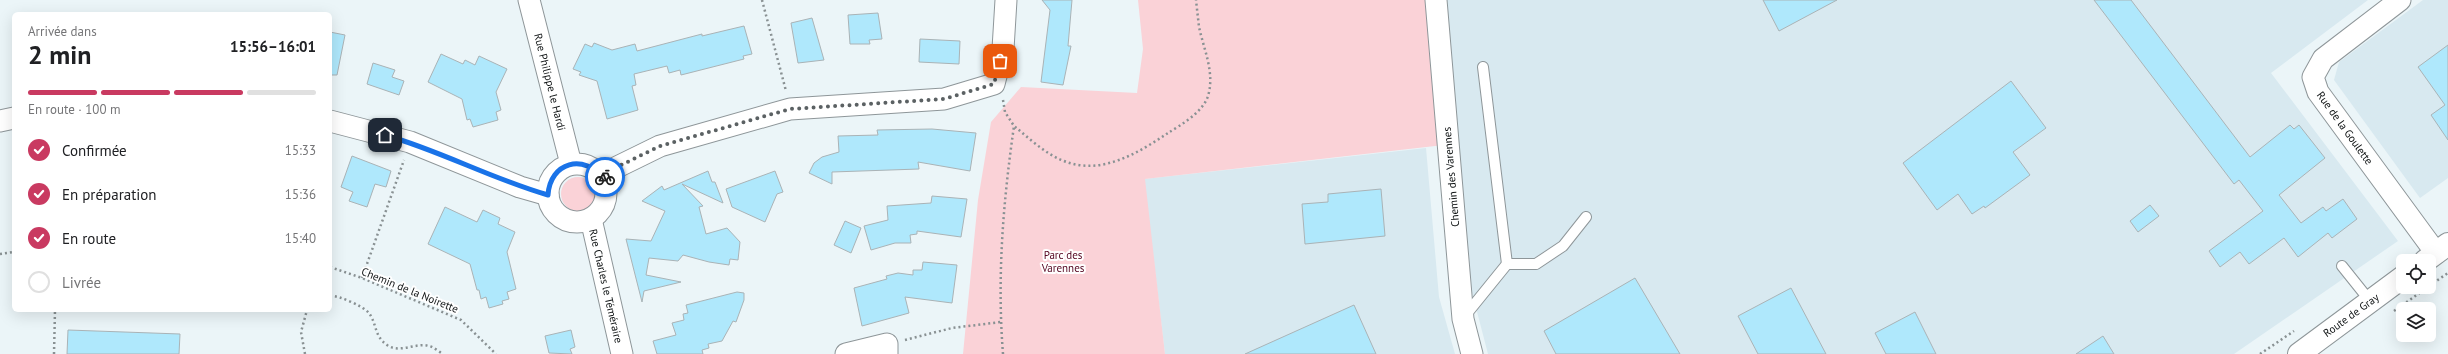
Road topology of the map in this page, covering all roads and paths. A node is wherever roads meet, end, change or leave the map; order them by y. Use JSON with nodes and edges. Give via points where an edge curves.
{"nodes":[{"id":1,"x":529,"y":0,"type":"edge"},
{"id":2,"x":762,"y":0,"type":"edge"},
{"id":3,"x":1006,"y":0,"type":"edge"},
{"id":4,"x":1196,"y":0,"type":"edge"},
{"id":5,"x":1436,"y":0,"type":"edge"},
{"id":6,"x":2400,"y":0,"type":"edge"},
{"id":7,"x":1483,"y":67,"type":"dead end"},
{"id":8,"x":994,"y":84,"type":"junction"},
{"id":9,"x":790,"y":109,"type":"junction"},
{"id":10,"x":12,"y":118,"type":"edge"},
{"id":11,"x":0,"y":121,"type":"edge"},
{"id":12,"x":332,"y":122,"type":"edge"},
{"id":13,"x":1014,"y":126,"type":"junction"},
{"id":14,"x":410,"y":142,"type":"junction"},
{"id":15,"x":571,"y":164,"type":"junction"},
{"id":16,"x":604,"y":179,"type":"junction"},
{"id":17,"x":548,"y":195,"type":"junction"},
{"id":18,"x":1586,"y":217,"type":"dead end"},
{"id":19,"x":591,"y":219,"type":"junction"},
{"id":20,"x":12,"y":252,"type":"edge"},
{"id":21,"x":2436,"y":252,"type":"edge"},
{"id":22,"x":0,"y":254,"type":"edge"},
{"id":23,"x":1507,"y":264,"type":"junction"},
{"id":24,"x":2342,"y":266,"type":"dead end"},
{"id":25,"x":332,"y":269,"type":"edge"},
{"id":26,"x":2448,"y":273,"type":"edge"},
{"id":27,"x":362,"y":278,"type":"junction"},
{"id":28,"x":2436,"y":281,"type":"edge"},
{"id":29,"x":2396,"y":282,"type":"edge"},
{"id":30,"x":332,"y":296,"type":"edge"},
{"id":31,"x":2370,"y":301,"type":"junction"},
{"id":32,"x":55,"y":312,"type":"edge"},
{"id":33,"x":306,"y":312,"type":"edge"},
{"id":34,"x":1463,"y":319,"type":"junction"},
{"id":35,"x":1001,"y":322,"type":"junction"},
{"id":36,"x":887,"y":349,"type":"edge"},
{"id":37,"x":54,"y":354,"type":"edge"},
{"id":38,"x":305,"y":354,"type":"edge"},
{"id":39,"x":442,"y":354,"type":"edge"},
{"id":40,"x":496,"y":354,"type":"edge"},
{"id":41,"x":622,"y":354,"type":"edge"},
{"id":42,"x":846,"y":354,"type":"edge"},
{"id":43,"x":1003,"y":354,"type":"edge"},
{"id":44,"x":1472,"y":354,"type":"edge"},
{"id":45,"x":2299,"y":354,"type":"edge"}],
"edges":[{"from":1,"to":15,"type":"street","name":"Rue Philippe le Hardi"},
{"from":2,"to":9,"type":"path"},
{"from":3,"to":8,"type":"street","via":[[1003,49]]},
{"from":4,"to":13,"type":"path","via":[[1199,27],[1210,66],[1208,96],[1193,115],[1172,131],[1133,155],[1116,162],[1078,165],[1051,155]]},
{"from":5,"to":34,"type":"street","name":"Chemin des Varennes"},
{"from":6,"to":21,"type":"street","name":"Rue de la Goulette","via":[[2323,58],[2313,77],[2318,92]]},
{"from":7,"to":23,"type":"lane"},
{"from":8,"to":9,"type":"street","via":[[944,99]]},
{"from":8,"to":13,"type":"path","via":[[1002,96],[1005,112]]},
{"from":9,"to":16,"type":"street","via":[[660,146],[607,172]]},
{"from":10,"to":11,"type":"street"},
{"from":12,"to":14,"type":"street"},
{"from":13,"to":35,"type":"path","via":[[1005,193],[1001,254]]},
{"from":14,"to":17,"type":"street","via":[[520,187]]},
{"from":14,"to":27,"type":"path"},
{"from":15,"to":16,"type":"street","via":[[590,166]]},
{"from":15,"to":17,"type":"street","via":[[563,167],[552,178]]},
{"from":16,"to":19,"type":"street","via":[[607,197],[598,214]]},
{"from":17,"to":19,"type":"street","via":[[550,204],[563,218],[581,222]]},
{"from":18,"to":23,"type":"lane","via":[[1563,246],[1536,264]]},
{"from":19,"to":41,"type":"street","name":"Rue Charles le Téméraire"},
{"from":20,"to":22,"type":"path"},
{"from":23,"to":34,"type":"lane"},
{"from":24,"to":31,"type":"lane"},
{"from":25,"to":27,"type":"path","name":"Chemin de la Noirette"},
{"from":26,"to":28,"type":"path"},
{"from":27,"to":40,"type":"path","name":"Chemin de la Noirette","via":[[461,320]]},
{"from":29,"to":31,"type":"main road","name":"Route de Gray"},
{"from":30,"to":39,"type":"path","via":[[352,302],[369,313],[377,335],[388,346],[402,349],[428,346]]},
{"from":31,"to":45,"type":"main road","name":"Route de Gray"},
{"from":32,"to":37,"type":"path"},
{"from":33,"to":38,"type":"path","via":[[301,332]]},
{"from":34,"to":44,"type":"street","name":"Chemin des Varennes"},
{"from":35,"to":36,"type":"path","via":[[952,328]]},
{"from":35,"to":43,"type":"path"},
{"from":36,"to":42,"type":"street"}]}
